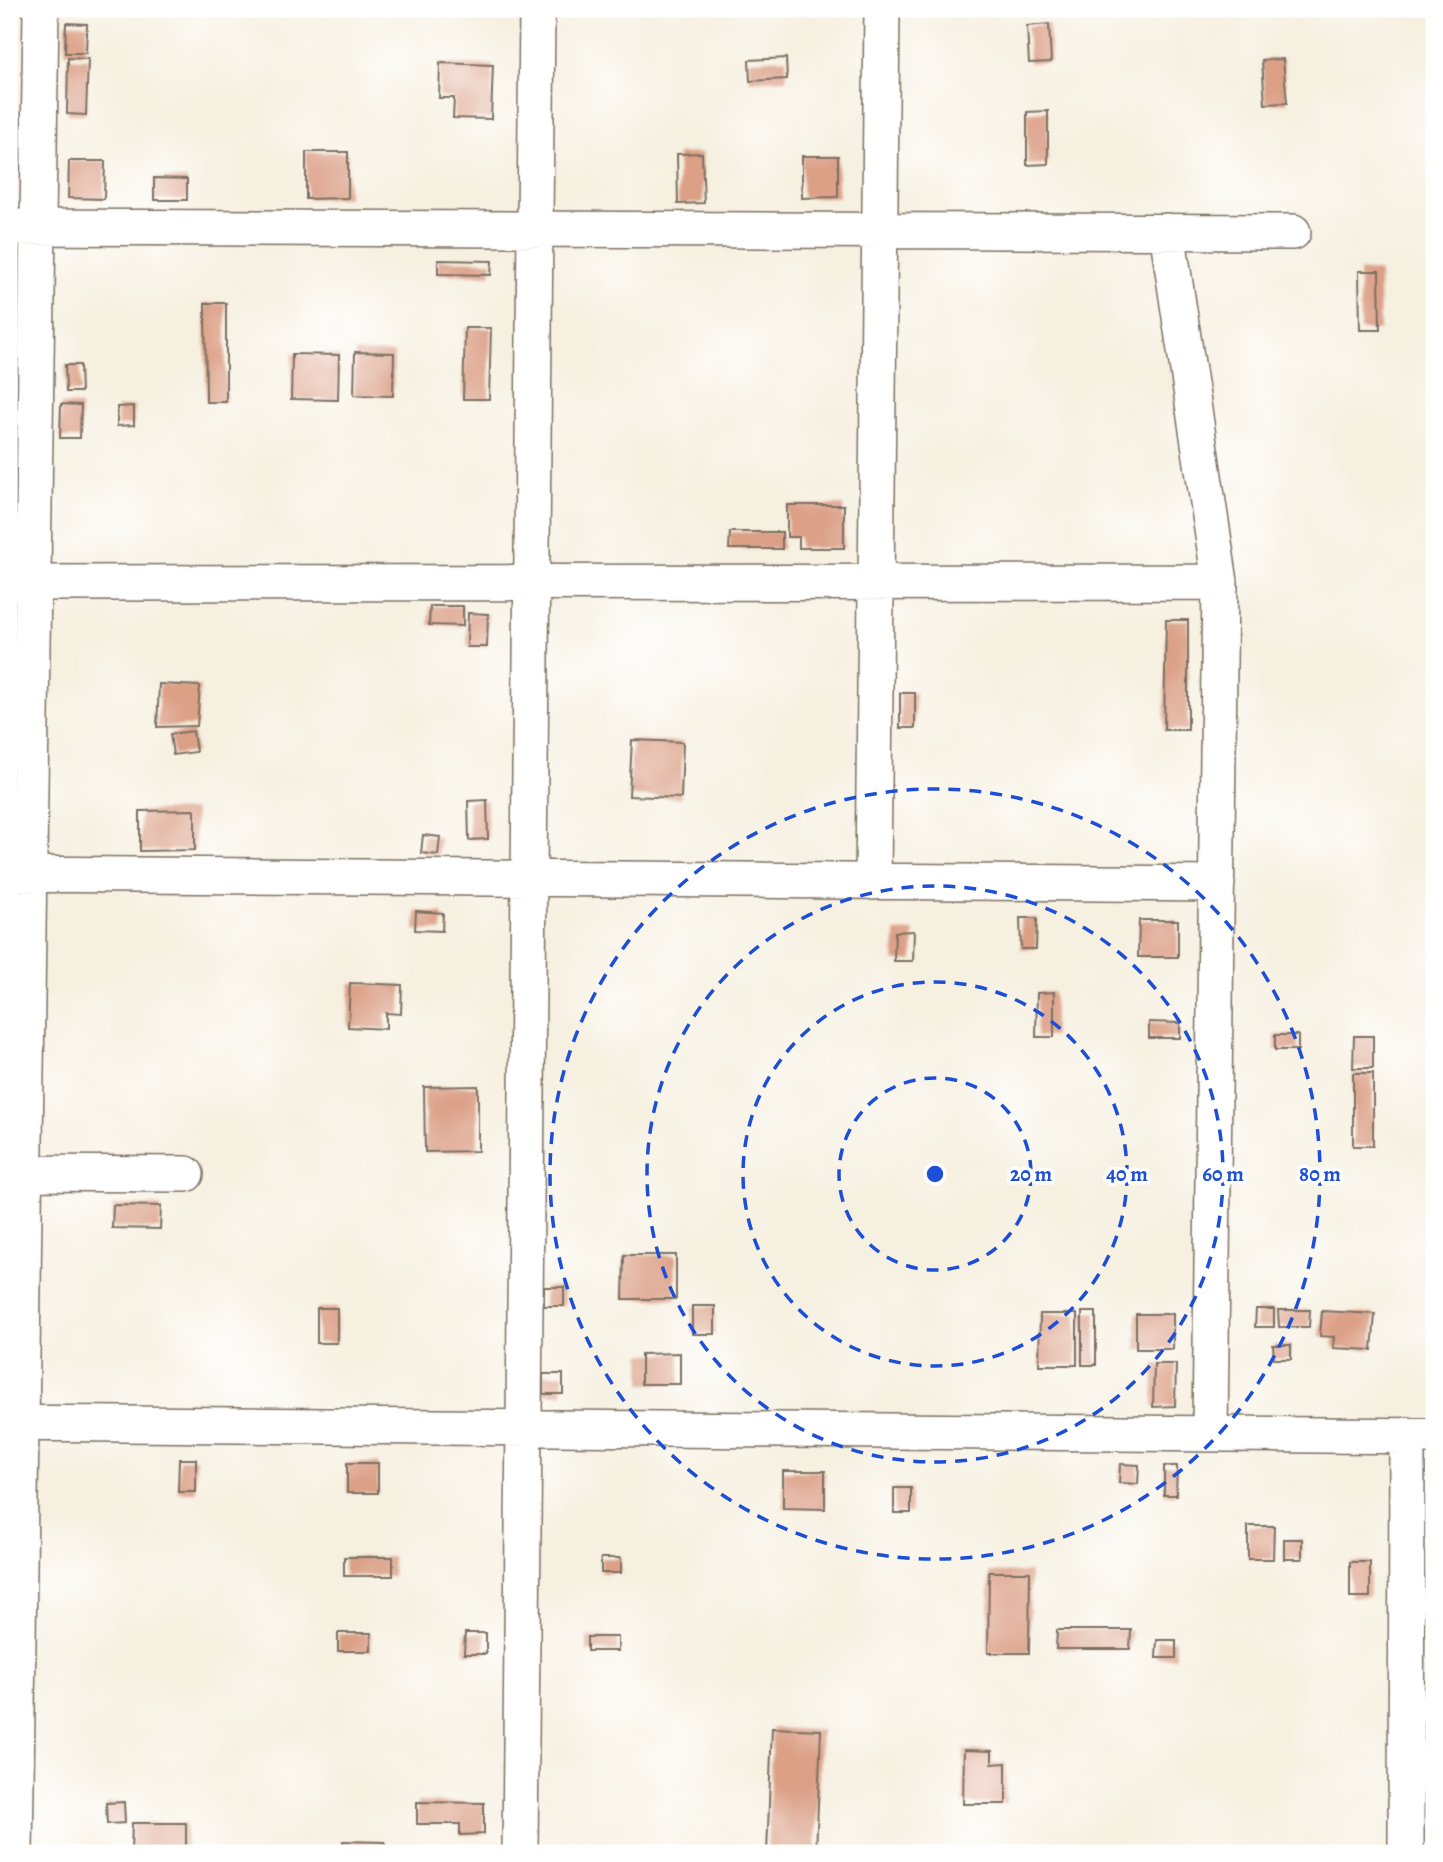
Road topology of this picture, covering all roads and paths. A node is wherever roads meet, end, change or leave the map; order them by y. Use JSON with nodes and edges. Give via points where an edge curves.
{"nodes":[{"id":1,"x":41,"y":9,"type":"edge"},
{"id":2,"x":537,"y":9,"type":"edge"},
{"id":3,"x":882,"y":9,"type":"edge"},
{"id":4,"x":23,"y":227,"type":"edge"},
{"id":5,"x":535,"y":229,"type":"junction"},
{"id":6,"x":880,"y":231,"type":"junction"},
{"id":7,"x":1167,"y":231,"type":"junction"},
{"id":8,"x":1293,"y":232,"type":"dead end"},
{"id":9,"x":876,"y":582,"type":"junction"},
{"id":10,"x":1220,"y":582,"type":"junction"},
{"id":11,"x":21,"y":583,"type":"edge"},
{"id":12,"x":531,"y":583,"type":"junction"},
{"id":13,"x":19,"y":874,"type":"edge"},
{"id":14,"x":529,"y":879,"type":"junction"},
{"id":15,"x":873,"y":882,"type":"junction"},
{"id":16,"x":1217,"y":884,"type":"junction"},
{"id":17,"x":17,"y":1173,"type":"edge"},
{"id":18,"x":186,"y":1174,"type":"dead end"},
{"id":19,"x":15,"y":1423,"type":"edge"},
{"id":20,"x":524,"y":1427,"type":"junction"},
{"id":21,"x":1210,"y":1433,"type":"junction"},
{"id":22,"x":1420,"y":1435,"type":"edge"},
{"id":23,"x":13,"y":1718,"type":"edge"},
{"id":24,"x":15,"y":1853,"type":"edge"},
{"id":25,"x":520,"y":1853,"type":"edge"},
{"id":26,"x":1406,"y":1853,"type":"edge"}],
"edges":[{"from":1,"to":4,"type":"street"},
{"from":2,"to":5,"type":"street"},
{"from":3,"to":6,"type":"street"},
{"from":4,"to":5,"type":"street"},
{"from":4,"to":11,"type":"street"},
{"from":5,"to":6,"type":"street"},
{"from":5,"to":12,"type":"street"},
{"from":6,"to":7,"type":"street"},
{"from":6,"to":9,"type":"street"},
{"from":7,"to":8,"type":"street"},
{"from":7,"to":10,"type":"street"},
{"from":9,"to":10,"type":"street"},
{"from":9,"to":12,"type":"street"},
{"from":9,"to":15,"type":"street"},
{"from":10,"to":16,"type":"street"},
{"from":11,"to":12,"type":"street"},
{"from":11,"to":13,"type":"street"},
{"from":12,"to":14,"type":"street"},
{"from":13,"to":14,"type":"street"},
{"from":13,"to":17,"type":"street"},
{"from":14,"to":15,"type":"street"},
{"from":14,"to":20,"type":"street"},
{"from":15,"to":16,"type":"street"},
{"from":16,"to":21,"type":"street"},
{"from":17,"to":18,"type":"street"},
{"from":17,"to":19,"type":"street"},
{"from":19,"to":20,"type":"street"},
{"from":19,"to":23,"type":"street"},
{"from":20,"to":21,"type":"street"},
{"from":20,"to":25,"type":"street"},
{"from":21,"to":22,"type":"street"},
{"from":22,"to":26,"type":"street"},
{"from":23,"to":24,"type":"street"}]}
